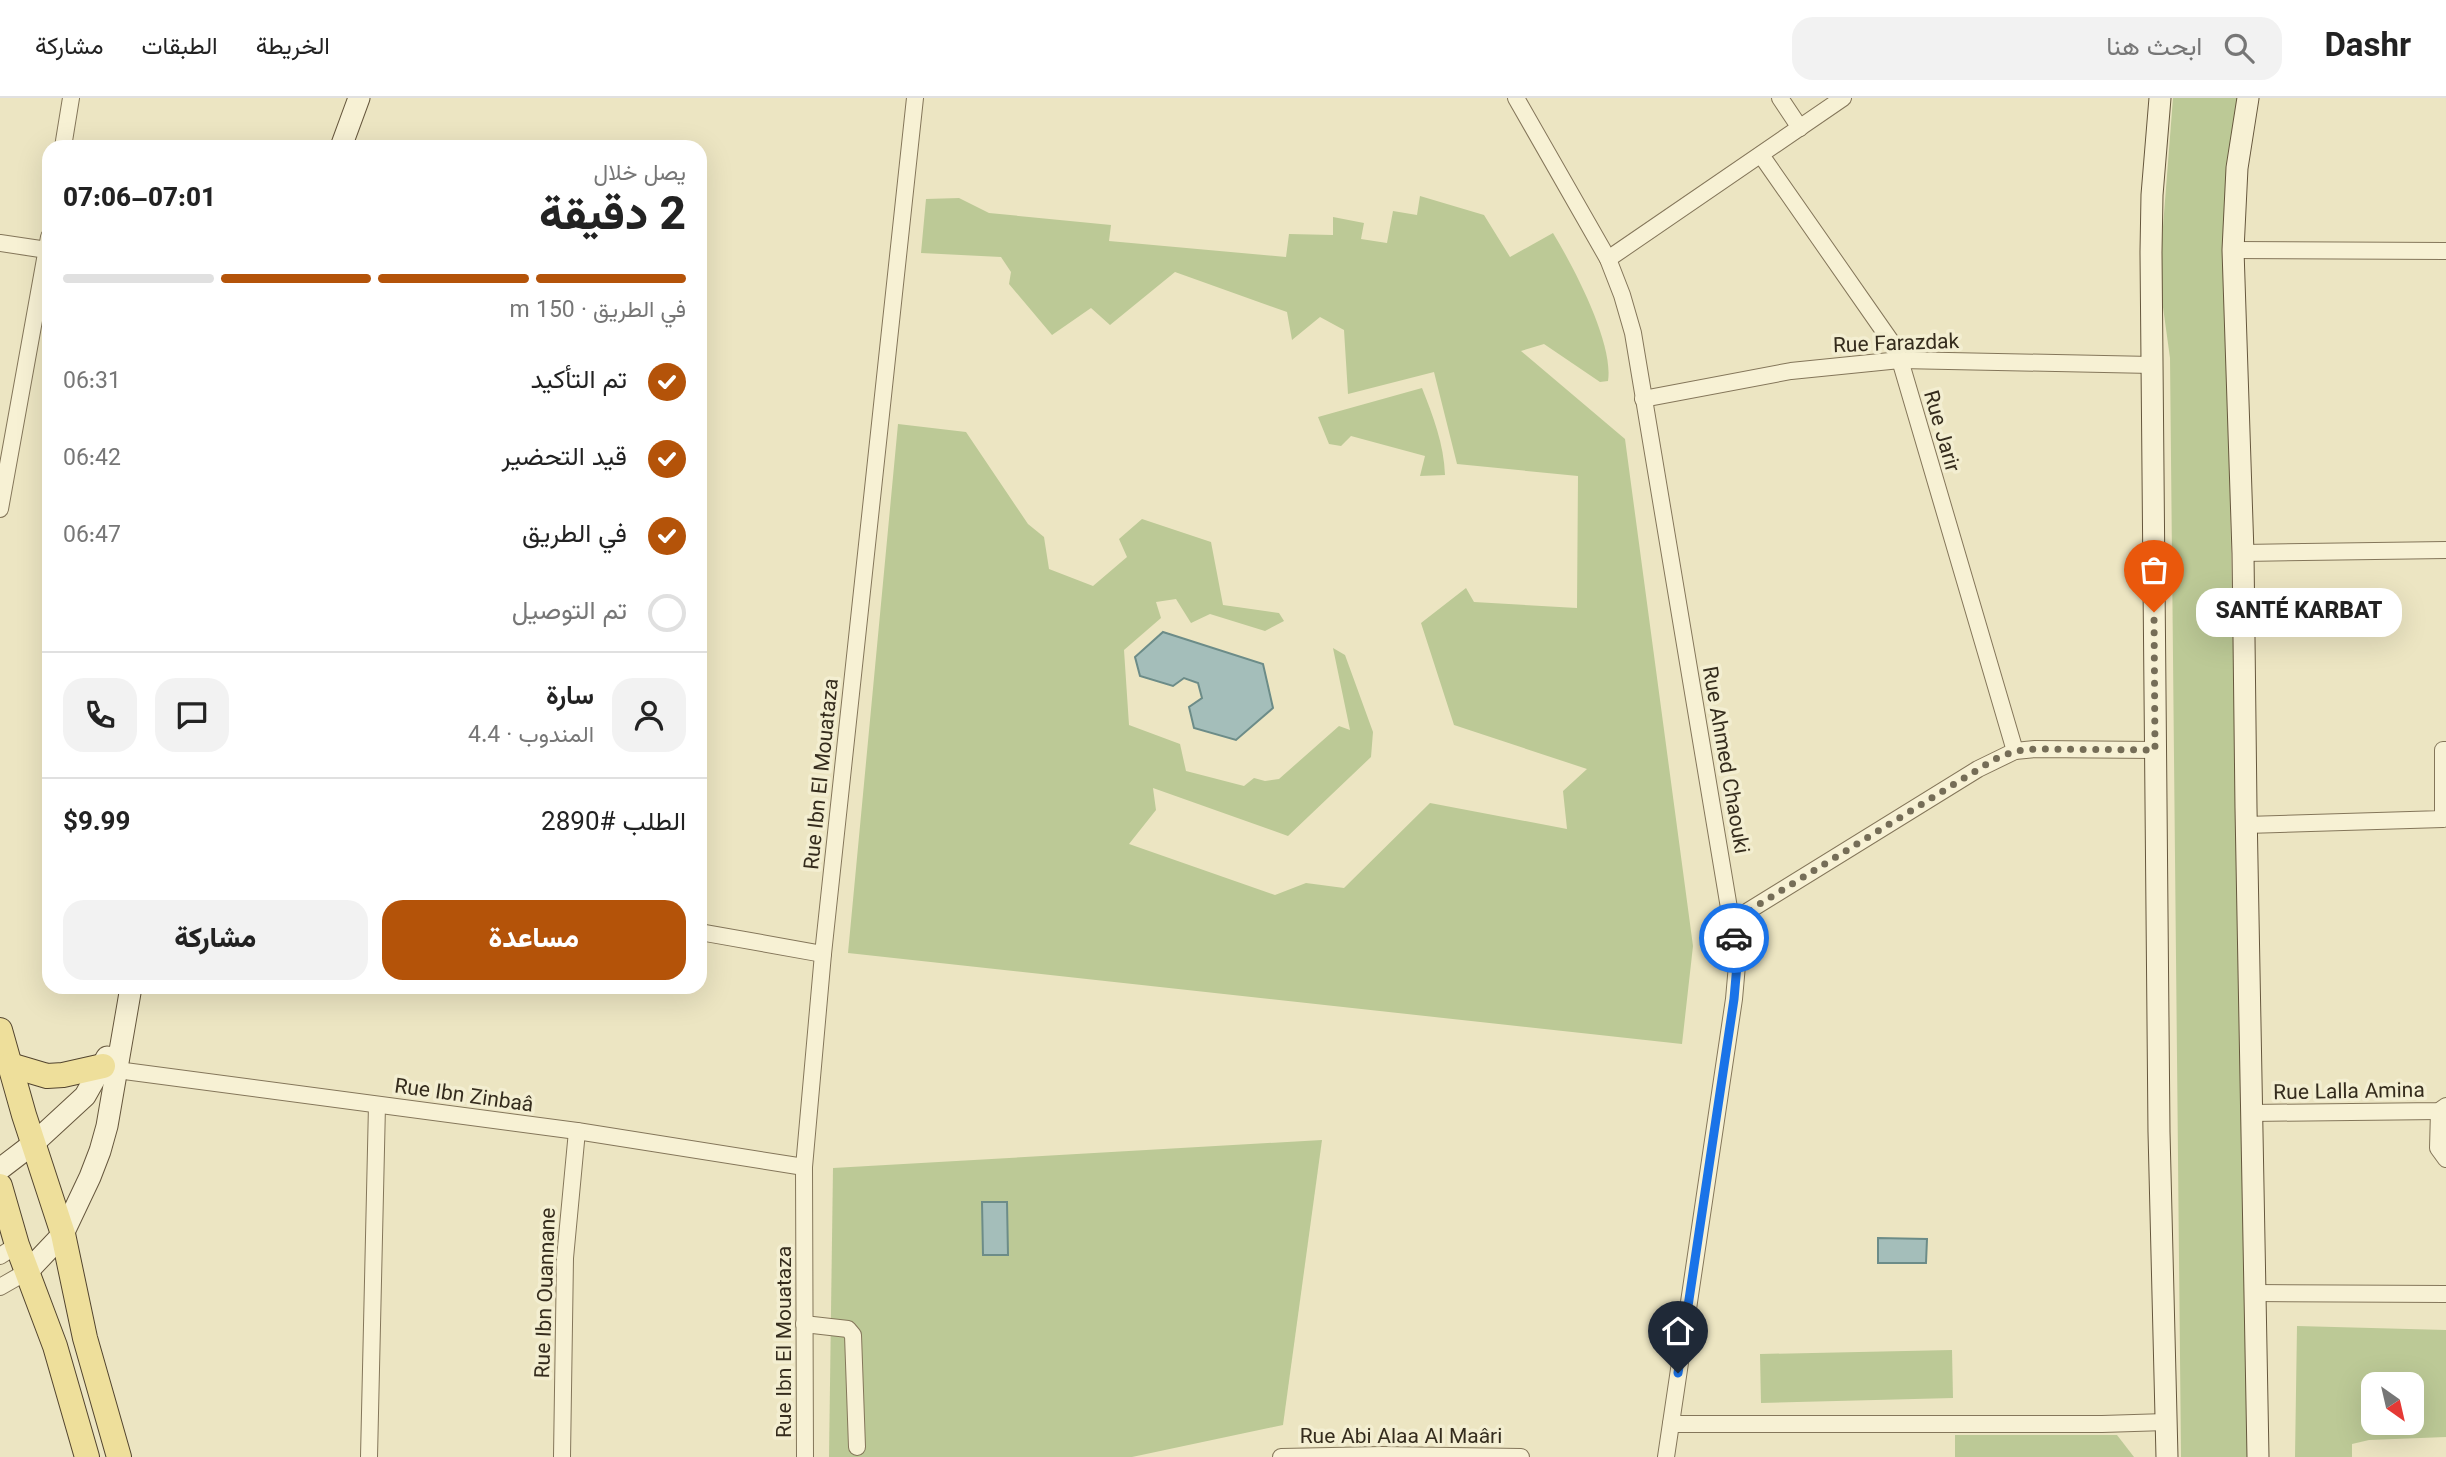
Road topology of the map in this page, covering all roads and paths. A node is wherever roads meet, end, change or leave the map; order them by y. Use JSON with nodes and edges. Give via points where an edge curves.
{"nodes":[{"id":1,"x":71,"y":98,"type":"edge"},
{"id":2,"x":359,"y":98,"type":"edge"},
{"id":3,"x":915,"y":98,"type":"edge"},
{"id":4,"x":1516,"y":98,"type":"edge"},
{"id":5,"x":1780,"y":98,"type":"edge"},
{"id":6,"x":1843,"y":98,"type":"edge"},
{"id":7,"x":2160,"y":98,"type":"edge"},
{"id":8,"x":2248,"y":98,"type":"edge"},
{"id":9,"x":1800,"y":128,"type":"junction"},
{"id":10,"x":64,"y":140,"type":"edge"},
{"id":11,"x":344,"y":140,"type":"edge"},
{"id":12,"x":1761,"y":155,"type":"junction"},
{"id":13,"x":0,"y":243,"type":"edge"},
{"id":14,"x":42,"y":243,"type":"edge"},
{"id":15,"x":2233,"y":250,"type":"junction"},
{"id":16,"x":2446,"y":251,"type":"edge"},
{"id":17,"x":1608,"y":259,"type":"junction"},
{"id":18,"x":42,"y":276,"type":"edge"},
{"id":19,"x":1900,"y":360,"type":"junction"},
{"id":20,"x":2152,"y":365,"type":"junction"},
{"id":21,"x":1643,"y":399,"type":"junction"},
{"id":22,"x":0,"y":509,"type":"edge"},
{"id":23,"x":2446,"y":550,"type":"edge"},
{"id":24,"x":2243,"y":553,"type":"junction"},
{"id":25,"x":2155,"y":750,"type":"junction"},
{"id":26,"x":2446,"y":750,"type":"edge"},
{"id":27,"x":2015,"y":751,"type":"junction"},
{"id":28,"x":2246,"y":825,"type":"junction"},
{"id":29,"x":1732,"y":921,"type":"junction"},
{"id":30,"x":707,"y":933,"type":"edge"},
{"id":31,"x":823,"y":954,"type":"junction"},
{"id":32,"x":130,"y":994,"type":"edge"},
{"id":33,"x":0,"y":1030,"type":"edge"},
{"id":34,"x":10,"y":1065,"type":"junction"},
{"id":35,"x":110,"y":1068,"type":"junction"},
{"id":36,"x":377,"y":1105,"type":"junction"},
{"id":37,"x":2442,"y":1108,"type":"edge"},
{"id":38,"x":2251,"y":1113,"type":"junction"},
{"id":39,"x":577,"y":1131,"type":"junction"},
{"id":40,"x":34,"y":1143,"type":"junction"},
{"id":41,"x":2446,"y":1159,"type":"edge"},
{"id":42,"x":804,"y":1167,"type":"junction"},
{"id":43,"x":0,"y":1183,"type":"edge"},
{"id":44,"x":63,"y":1234,"type":"junction"},
{"id":45,"x":9,"y":1250,"type":"edge"},
{"id":46,"x":28,"y":1271,"type":"junction"},
{"id":47,"x":0,"y":1287,"type":"edge"},
{"id":48,"x":2255,"y":1293,"type":"junction"},
{"id":49,"x":2446,"y":1294,"type":"edge"},
{"id":50,"x":804,"y":1324,"type":"junction"},
{"id":51,"x":2166,"y":1422,"type":"junction"},
{"id":52,"x":1671,"y":1424,"type":"junction"},
{"id":53,"x":857,"y":1447,"type":"dead end"},
{"id":54,"x":86,"y":1457,"type":"edge"},
{"id":55,"x":119,"y":1457,"type":"edge"},
{"id":56,"x":369,"y":1457,"type":"edge"},
{"id":57,"x":562,"y":1457,"type":"edge"},
{"id":58,"x":805,"y":1457,"type":"edge"},
{"id":59,"x":1281,"y":1457,"type":"edge"},
{"id":60,"x":1521,"y":1457,"type":"edge"},
{"id":61,"x":1667,"y":1457,"type":"edge"},
{"id":62,"x":2167,"y":1457,"type":"edge"},
{"id":63,"x":2258,"y":1457,"type":"edge"}],
"edges":[{"from":1,"to":10,"type":"street"},
{"from":2,"to":11,"type":"main road"},
{"from":3,"to":31,"type":"street","name":"Rue Ibn El Mouataza"},
{"from":4,"to":17,"type":"street","name":"Rue Ahmed Chaouki"},
{"from":5,"to":9,"type":"street"},
{"from":6,"to":9,"type":"street"},
{"from":7,"to":20,"type":"main road","via":[[2152,195]]},
{"from":8,"to":15,"type":"main road","via":[[2237,168]]},
{"from":9,"to":12,"type":"street"},
{"from":12,"to":17,"type":"street"},
{"from":12,"to":19,"type":"street","name":"Rue Jarir"},
{"from":13,"to":14,"type":"street"},
{"from":15,"to":16,"type":"street"},
{"from":15,"to":24,"type":"main road"},
{"from":17,"to":21,"type":"street","name":"Rue Ahmed Chaouki","via":[[1633,333]]},
{"from":18,"to":22,"type":"street"},
{"from":19,"to":20,"type":"street","name":"Rue Farazdak"},
{"from":19,"to":21,"type":"street","name":"Rue Farazdak","via":[[1791,370]]},
{"from":19,"to":27,"type":"street","name":"Rue Jarir"},
{"from":20,"to":25,"type":"main road"},
{"from":21,"to":29,"type":"street","name":"Rue Ahmed Chaouki"},
{"from":23,"to":24,"type":"street"},
{"from":24,"to":28,"type":"main road"},
{"from":25,"to":27,"type":"street"},
{"from":25,"to":51,"type":"main road"},
{"from":26,"to":28,"type":"street","via":[[2443,818]]},
{"from":27,"to":29,"type":"street","via":[[1978,769]]},
{"from":28,"to":38,"type":"main road"},
{"from":29,"to":52,"type":"street","name":"Rue Ahmed Chaouki","via":[[1737,965],[1734,999]]},
{"from":30,"to":31,"type":"street"},
{"from":31,"to":42,"type":"street","name":"Rue Ibn El Mouataza"},
{"from":32,"to":35,"type":"main road"},
{"from":33,"to":34,"type":"main road"},
{"from":34,"to":35,"type":"main road","via":[[47,1076]]},
{"from":34,"to":40,"type":"main road"},
{"from":35,"to":36,"type":"street","name":"Rue Ibn Zinbaâ"},
{"from":35,"to":40,"type":"main road"},
{"from":35,"to":44,"type":"main road","via":[[100,1151]]},
{"from":36,"to":39,"type":"street","name":"Rue Ibn Zinbaâ"},
{"from":36,"to":56,"type":"street"},
{"from":37,"to":38,"type":"street","name":"Rue Lalla Amina"},
{"from":37,"to":41,"type":"street","via":[[2438,1148]]},
{"from":38,"to":48,"type":"main road"},
{"from":39,"to":42,"type":"street","name":"Rue Ibn Zinbaâ"},
{"from":39,"to":57,"type":"street","name":"Rue Ibn Ouannane","via":[[564,1283]]},
{"from":40,"to":43,"type":"main road"},
{"from":40,"to":44,"type":"main road"},
{"from":42,"to":50,"type":"street","name":"Rue Ibn El Mouataza"},
{"from":43,"to":45,"type":"main road"},
{"from":44,"to":46,"type":"main road"},
{"from":44,"to":55,"type":"main road","via":[[85,1338]]},
{"from":45,"to":46,"type":"main road"},
{"from":46,"to":47,"type":"street"},
{"from":46,"to":54,"type":"main road"},
{"from":48,"to":49,"type":"street"},
{"from":48,"to":63,"type":"main road"},
{"from":50,"to":53,"type":"street","via":[[848,1329],[853,1335]]},
{"from":50,"to":58,"type":"street","name":"Rue Ibn El Mouataza"},
{"from":51,"to":52,"type":"street"},
{"from":51,"to":62,"type":"main road"},
{"from":52,"to":61,"type":"street","name":"Rue Ahmed Chaouki"},
{"from":59,"to":60,"type":"street","name":"Rue Abi Alaa Al Maâri"}]}
